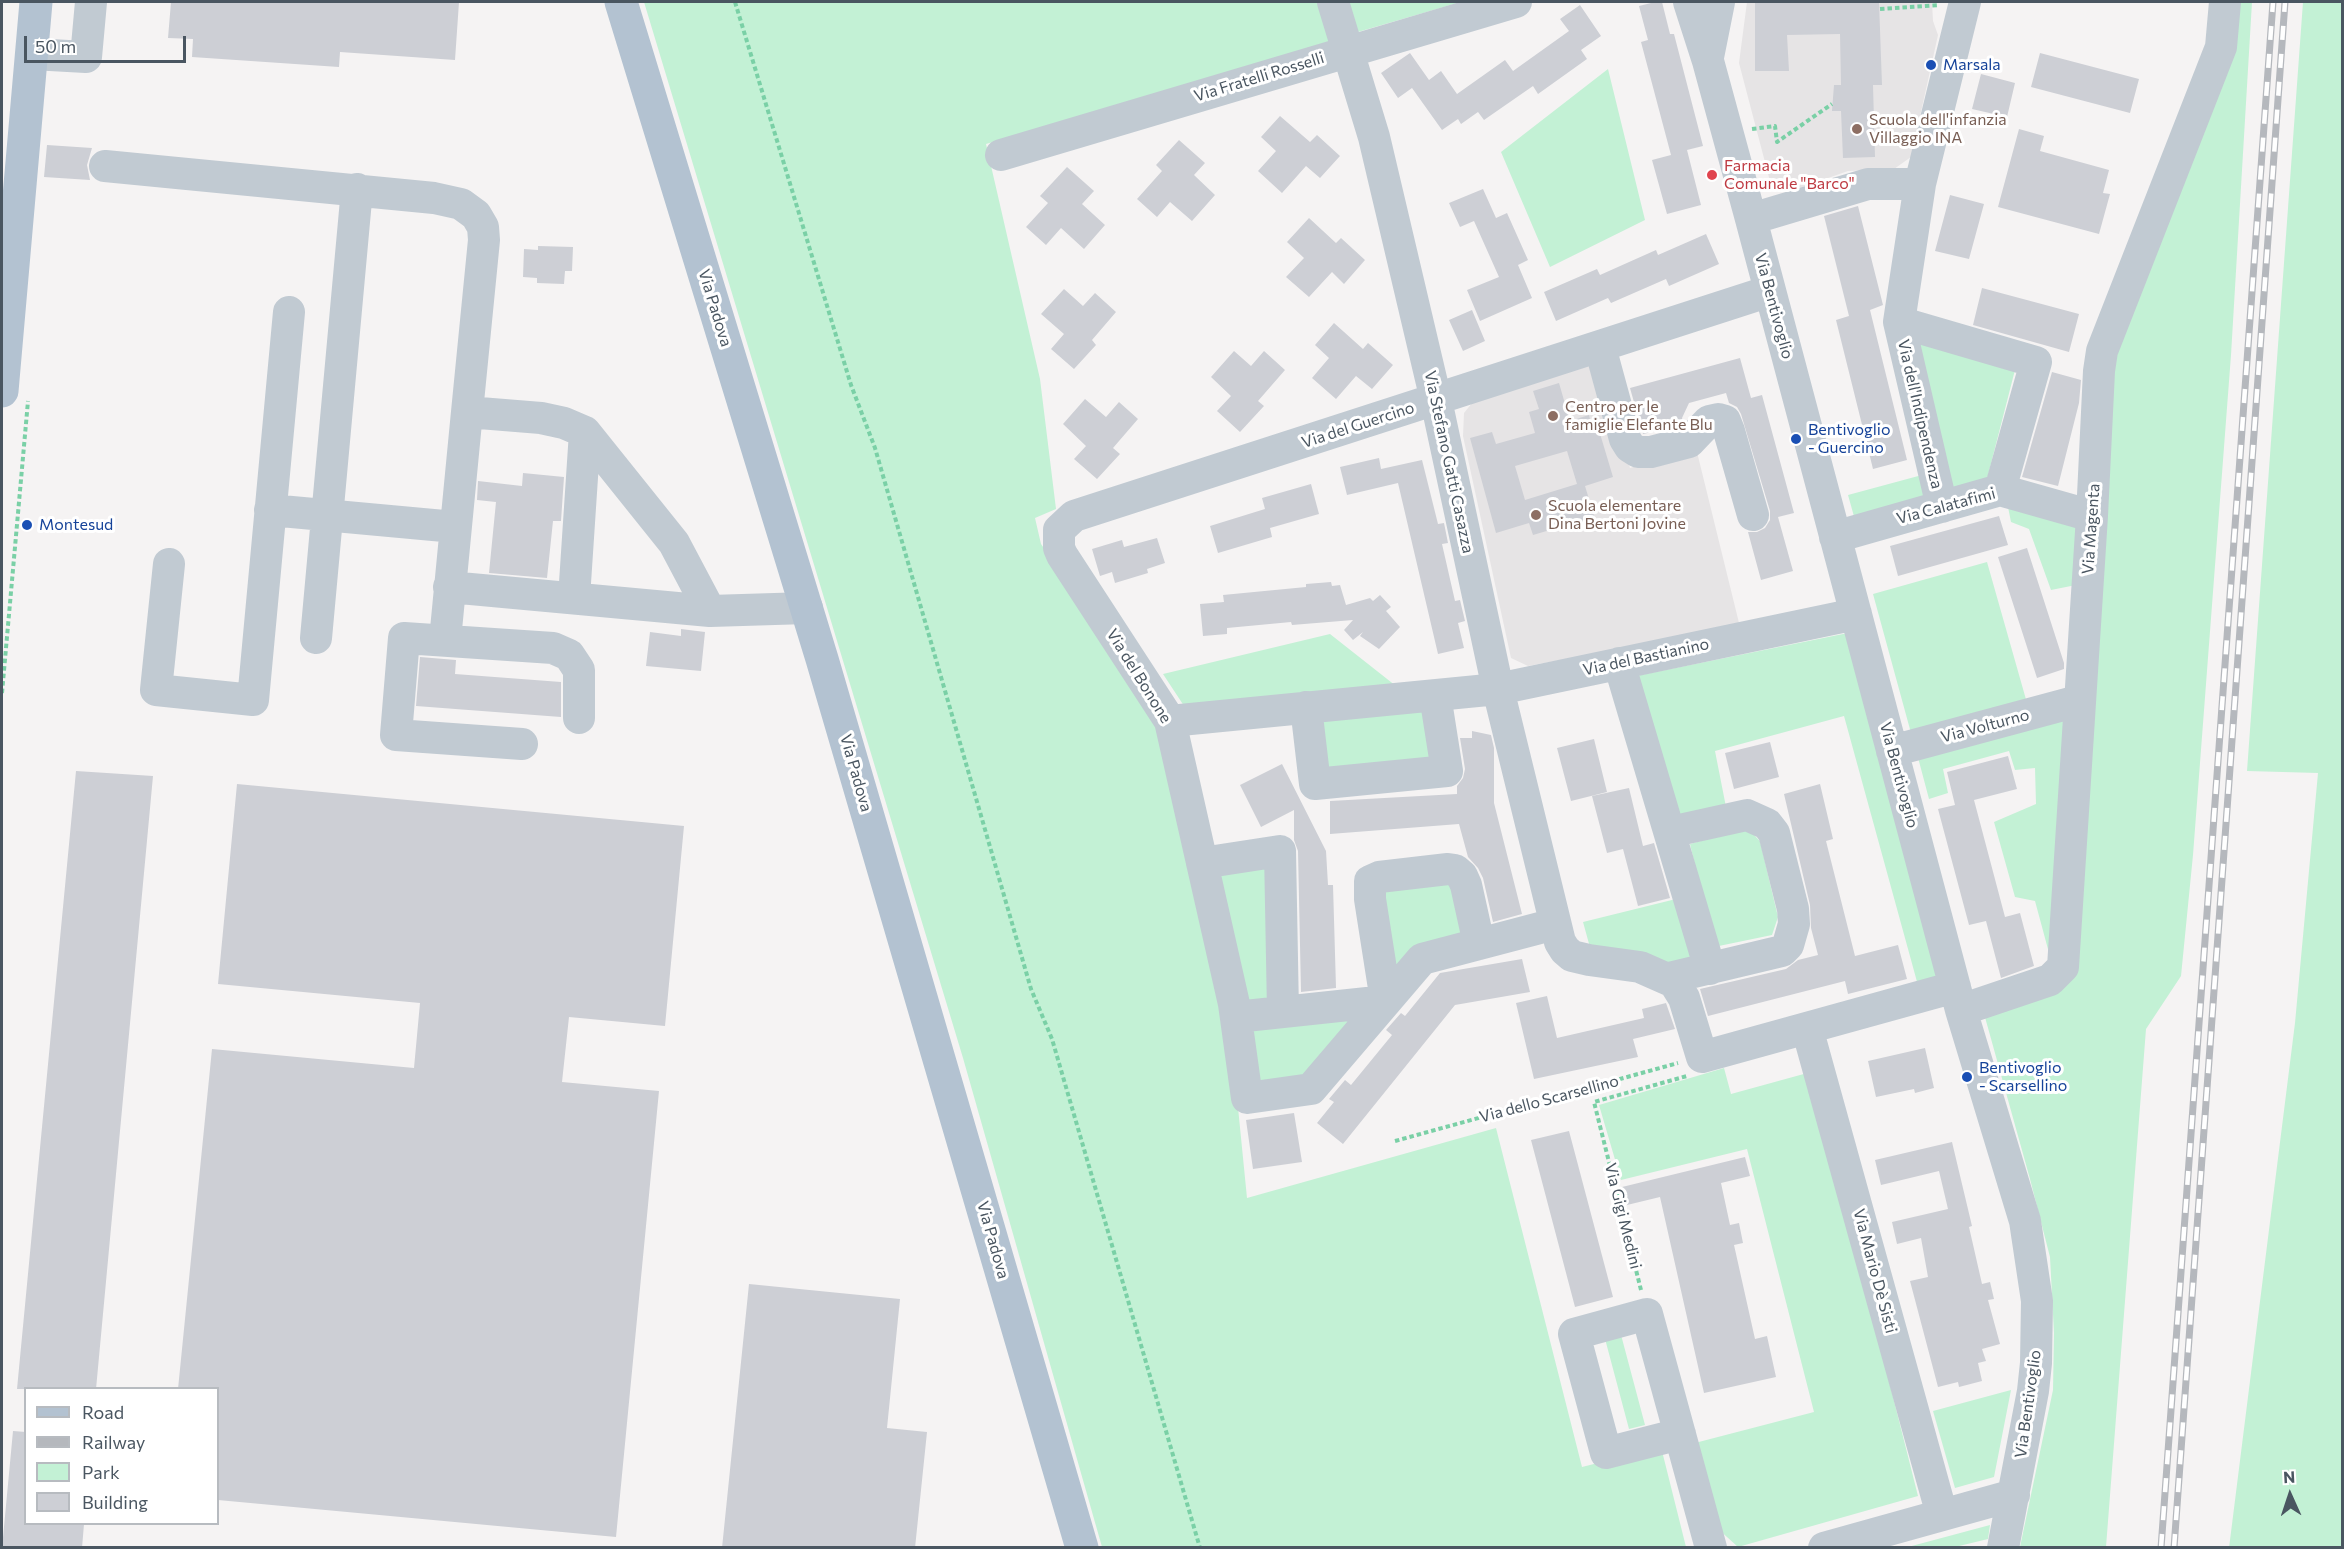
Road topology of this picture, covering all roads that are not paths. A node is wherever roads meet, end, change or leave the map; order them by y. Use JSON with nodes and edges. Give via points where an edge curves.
{"nodes":[{"id":1,"x":36,"y":2,"type":"edge"},
{"id":2,"x":91,"y":2,"type":"edge"},
{"id":3,"x":621,"y":2,"type":"edge"},
{"id":4,"x":1333,"y":2,"type":"edge"},
{"id":5,"x":1516,"y":2,"type":"edge"},
{"id":6,"x":1689,"y":2,"type":"edge"},
{"id":7,"x":1719,"y":2,"type":"edge"},
{"id":8,"x":1965,"y":2,"type":"edge"},
{"id":9,"x":2225,"y":2,"type":"edge"},
{"id":10,"x":1348,"y":51,"type":"junction"},
{"id":11,"x":32,"y":54,"type":"junction"},
{"id":12,"x":1707,"y":61,"type":"junction"},
{"id":13,"x":1001,"y":154,"type":"dead end"},
{"id":14,"x":105,"y":166,"type":"dead end"},
{"id":15,"x":1920,"y":184,"type":"junction"},
{"id":16,"x":357,"y":189,"type":"junction"},
{"id":17,"x":1751,"y":219,"type":"junction"},
{"id":18,"x":1770,"y":291,"type":"junction"},
{"id":19,"x":289,"y":312,"type":"dead end"},
{"id":20,"x":1899,"y":322,"type":"junction"},
{"id":21,"x":1600,"y":347,"type":"junction"},
{"id":22,"x":15,"y":394,"type":"edge"},
{"id":23,"x":1436,"y":400,"type":"junction"},
{"id":24,"x":467,"y":412,"type":"junction"},
{"id":25,"x":585,"y":432,"type":"junction"},
{"id":26,"x":2000,"y":490,"type":"junction"},
{"id":27,"x":1942,"y":507,"type":"junction"},
{"id":28,"x":270,"y":510,"type":"junction"},
{"id":29,"x":327,"y":515,"type":"junction"},
{"id":30,"x":1753,"y":515,"type":"dead end"},
{"id":31,"x":2092,"y":516,"type":"junction"},
{"id":32,"x":455,"y":527,"type":"junction"},
{"id":33,"x":1835,"y":537,"type":"junction"},
{"id":34,"x":169,"y":564,"type":"dead end"},
{"id":35,"x":1071,"y":569,"type":"joint"},
{"id":36,"x":449,"y":587,"type":"junction"},
{"id":37,"x":564,"y":597,"type":"junction"},
{"id":38,"x":807,"y":608,"type":"junction"},
{"id":39,"x":710,"y":611,"type":"junction"},
{"id":40,"x":1856,"y":614,"type":"junction"},
{"id":41,"x":316,"y":638,"type":"dead end"},
{"id":42,"x":445,"y":640,"type":"junction"},
{"id":43,"x":552,"y":648,"type":"junction"},
{"id":44,"x":1619,"y":663,"type":"junction"},
{"id":45,"x":1498,"y":688,"type":"junction"},
{"id":46,"x":1436,"y":695,"type":"junction"},
{"id":47,"x":2078,"y":701,"type":"junction"},
{"id":48,"x":1306,"y":707,"type":"junction"},
{"id":49,"x":579,"y":718,"type":"dead end"},
{"id":50,"x":1170,"y":721,"type":"junction"},
{"id":51,"x":522,"y":744,"type":"dead end"},
{"id":52,"x":1892,"y":751,"type":"junction"},
{"id":53,"x":1670,"y":832,"type":"junction"},
{"id":54,"x":1202,"y":863,"type":"junction"},
{"id":55,"x":1555,"y":924,"type":"junction"},
{"id":56,"x":1479,"y":944,"type":"junction"},
{"id":57,"x":1710,"y":969,"type":"junction"},
{"id":58,"x":1669,"y":978,"type":"junction"},
{"id":59,"x":1958,"y":998,"type":"junction"},
{"id":60,"x":1386,"y":1001,"type":"junction"},
{"id":61,"x":1283,"y":1012,"type":"junction"},
{"id":62,"x":1236,"y":1017,"type":"junction"},
{"id":63,"x":1807,"y":1028,"type":"junction"},
{"id":64,"x":1680,"y":1434,"type":"junction"},
{"id":65,"x":2014,"y":1495,"type":"junction"},
{"id":66,"x":1942,"y":1515,"type":"junction"},
{"id":67,"x":1082,"y":1548,"type":"edge"},
{"id":68,"x":1711,"y":1548,"type":"edge"},
{"id":69,"x":1824,"y":1548,"type":"edge"},
{"id":70,"x":2004,"y":1548,"type":"edge"}],
"edges":[{"from":1,"to":11,"type":"main road"},
{"from":2,"to":11,"type":"street","via":[[86,57]]},
{"from":3,"to":38,"type":"main road","name":"Via Padova"},
{"from":4,"to":10,"type":"street","name":"Via Stefano Gatti Casazza"},
{"from":5,"to":10,"type":"street","name":"Via Fratelli Rosselli"},
{"from":6,"to":12,"type":"street","name":"Via Bentivoglio"},
{"from":7,"to":12,"type":"street","name":"Via Bentivoglio"},
{"from":8,"to":15,"type":"street","name":"Via dell'Indipendenza"},
{"from":9,"to":31,"type":"street","name":"Via Magenta","via":[[2221,47],[2102,351]]},
{"from":10,"to":13,"type":"street","name":"Via Fratelli Rosselli"},
{"from":10,"to":23,"type":"street","name":"Via Stefano Gatti Casazza","via":[[1374,137]]},
{"from":11,"to":22,"type":"main road"},
{"from":12,"to":17,"type":"street","name":"Via Bentivoglio"},
{"from":14,"to":16,"type":"street"},
{"from":15,"to":17,"type":"street","via":[[1862,185]]},
{"from":15,"to":20,"type":"street","name":"Via dell'Indipendenza"},
{"from":16,"to":24,"type":"street","via":[[461,204],[476,214],[483,227]]},
{"from":16,"to":29,"type":"street"},
{"from":17,"to":18,"type":"street","name":"Via Bentivoglio"},
{"from":18,"to":21,"type":"street","name":"Via del Guercino"},
{"from":18,"to":33,"type":"street","name":"Via Bentivoglio"},
{"from":19,"to":28,"type":"street"},
{"from":20,"to":26,"type":"street","name":"Via dell'Indipendenza","via":[[2036,362]]},
{"from":20,"to":27,"type":"street","name":"Via dell'Indipendenza"},
{"from":21,"to":23,"type":"street","name":"Via del Guercino"},
{"from":21,"to":30,"type":"street","via":[[1630,447],[1638,452],[1651,452],[1689,442],[1709,421],[1725,421]]},
{"from":23,"to":35,"type":"street","name":"Via del Guercino","via":[[1074,516],[1058,536],[1059,548]]},
{"from":23,"to":45,"type":"street","name":"Via Stefano Gatti Casazza"},
{"from":24,"to":25,"type":"street","via":[[541,418]]},
{"from":24,"to":32,"type":"street"},
{"from":25,"to":37,"type":"street"},
{"from":25,"to":39,"type":"street","via":[[674,543]]},
{"from":26,"to":27,"type":"street","name":"Via Calatafimi"},
{"from":26,"to":31,"type":"street","name":"Via Calatafimi"},
{"from":27,"to":33,"type":"street","name":"Via Calatafimi"},
{"from":28,"to":29,"type":"street"},
{"from":28,"to":34,"type":"street","via":[[253,700],[156,690]]},
{"from":29,"to":32,"type":"street"},
{"from":29,"to":41,"type":"street"},
{"from":31,"to":47,"type":"street","name":"Via Magenta"},
{"from":32,"to":36,"type":"street"},
{"from":33,"to":40,"type":"street","name":"Via Bentivoglio"},
{"from":35,"to":50,"type":"street","name":"Via del Bonone"},
{"from":36,"to":37,"type":"street"},
{"from":36,"to":42,"type":"street"},
{"from":37,"to":39,"type":"street"},
{"from":37,"to":43,"type":"street"},
{"from":38,"to":39,"type":"street"},
{"from":38,"to":67,"type":"main road","name":"Via Padova"},
{"from":40,"to":44,"type":"street","name":"Via del Bastianino"},
{"from":40,"to":52,"type":"street","name":"Via Bentivoglio"},
{"from":42,"to":43,"type":"street"},
{"from":42,"to":51,"type":"street","via":[[404,638],[396,735]]},
{"from":43,"to":49,"type":"street","via":[[569,655],[579,670]]},
{"from":44,"to":45,"type":"street","name":"Via del Bastianino"},
{"from":44,"to":53,"type":"street"},
{"from":45,"to":46,"type":"street","name":"Via del Bastianino"},
{"from":45,"to":55,"type":"street","name":"Via Stefano Gatti Casazza"},
{"from":46,"to":48,"type":"street","name":"Via del Bastianino"},
{"from":46,"to":48,"type":"street","via":[[1447,771],[1315,784]]},
{"from":47,"to":52,"type":"street","name":"Via Volturno"},
{"from":47,"to":59,"type":"street","name":"Via Magenta","via":[[2063,967],[2050,980]]},
{"from":48,"to":50,"type":"street","name":"Via del Bastianino"},
{"from":50,"to":54,"type":"street","name":"Via del Bonone"},
{"from":52,"to":59,"type":"street","name":"Via Bentivoglio"},
{"from":53,"to":57,"type":"street"},
{"from":53,"to":57,"type":"street","via":[[1747,815],[1767,824],[1774,833],[1793,909],[1794,924],[1788,945],[1773,954]]},
{"from":54,"to":61,"type":"street","via":[[1280,851]]},
{"from":54,"to":62,"type":"street","name":"Via del Bonone"},
{"from":55,"to":56,"type":"street"},
{"from":55,"to":58,"type":"street","via":[[1560,942],[1572,956],[1640,967]]},
{"from":56,"to":60,"type":"street","via":[[1422,959]]},
{"from":56,"to":60,"type":"street","via":[[1466,885],[1455,870],[1370,881]]},
{"from":57,"to":58,"type":"street"},
{"from":58,"to":63,"type":"street","via":[[1684,998],[1699,1065]]},
{"from":59,"to":63,"type":"street"},
{"from":59,"to":65,"type":"street","name":"Via Bentivoglio","via":[[2025,1221],[2036,1290],[2033,1391]]},
{"from":60,"to":61,"type":"street"},
{"from":60,"to":62,"type":"street","name":"Via del Bonone","via":[[1311,1089],[1247,1098]]},
{"from":61,"to":62,"type":"street"},
{"from":63,"to":66,"type":"street","name":"Via Mario Dè Sisti"},
{"from":64,"to":64,"type":"street","via":[[1647,1314],[1574,1334],[1606,1453]]},
{"from":64,"to":68,"type":"street"},
{"from":65,"to":66,"type":"street"},
{"from":65,"to":70,"type":"street","name":"Via Bentivoglio"},
{"from":66,"to":69,"type":"street"}]}
